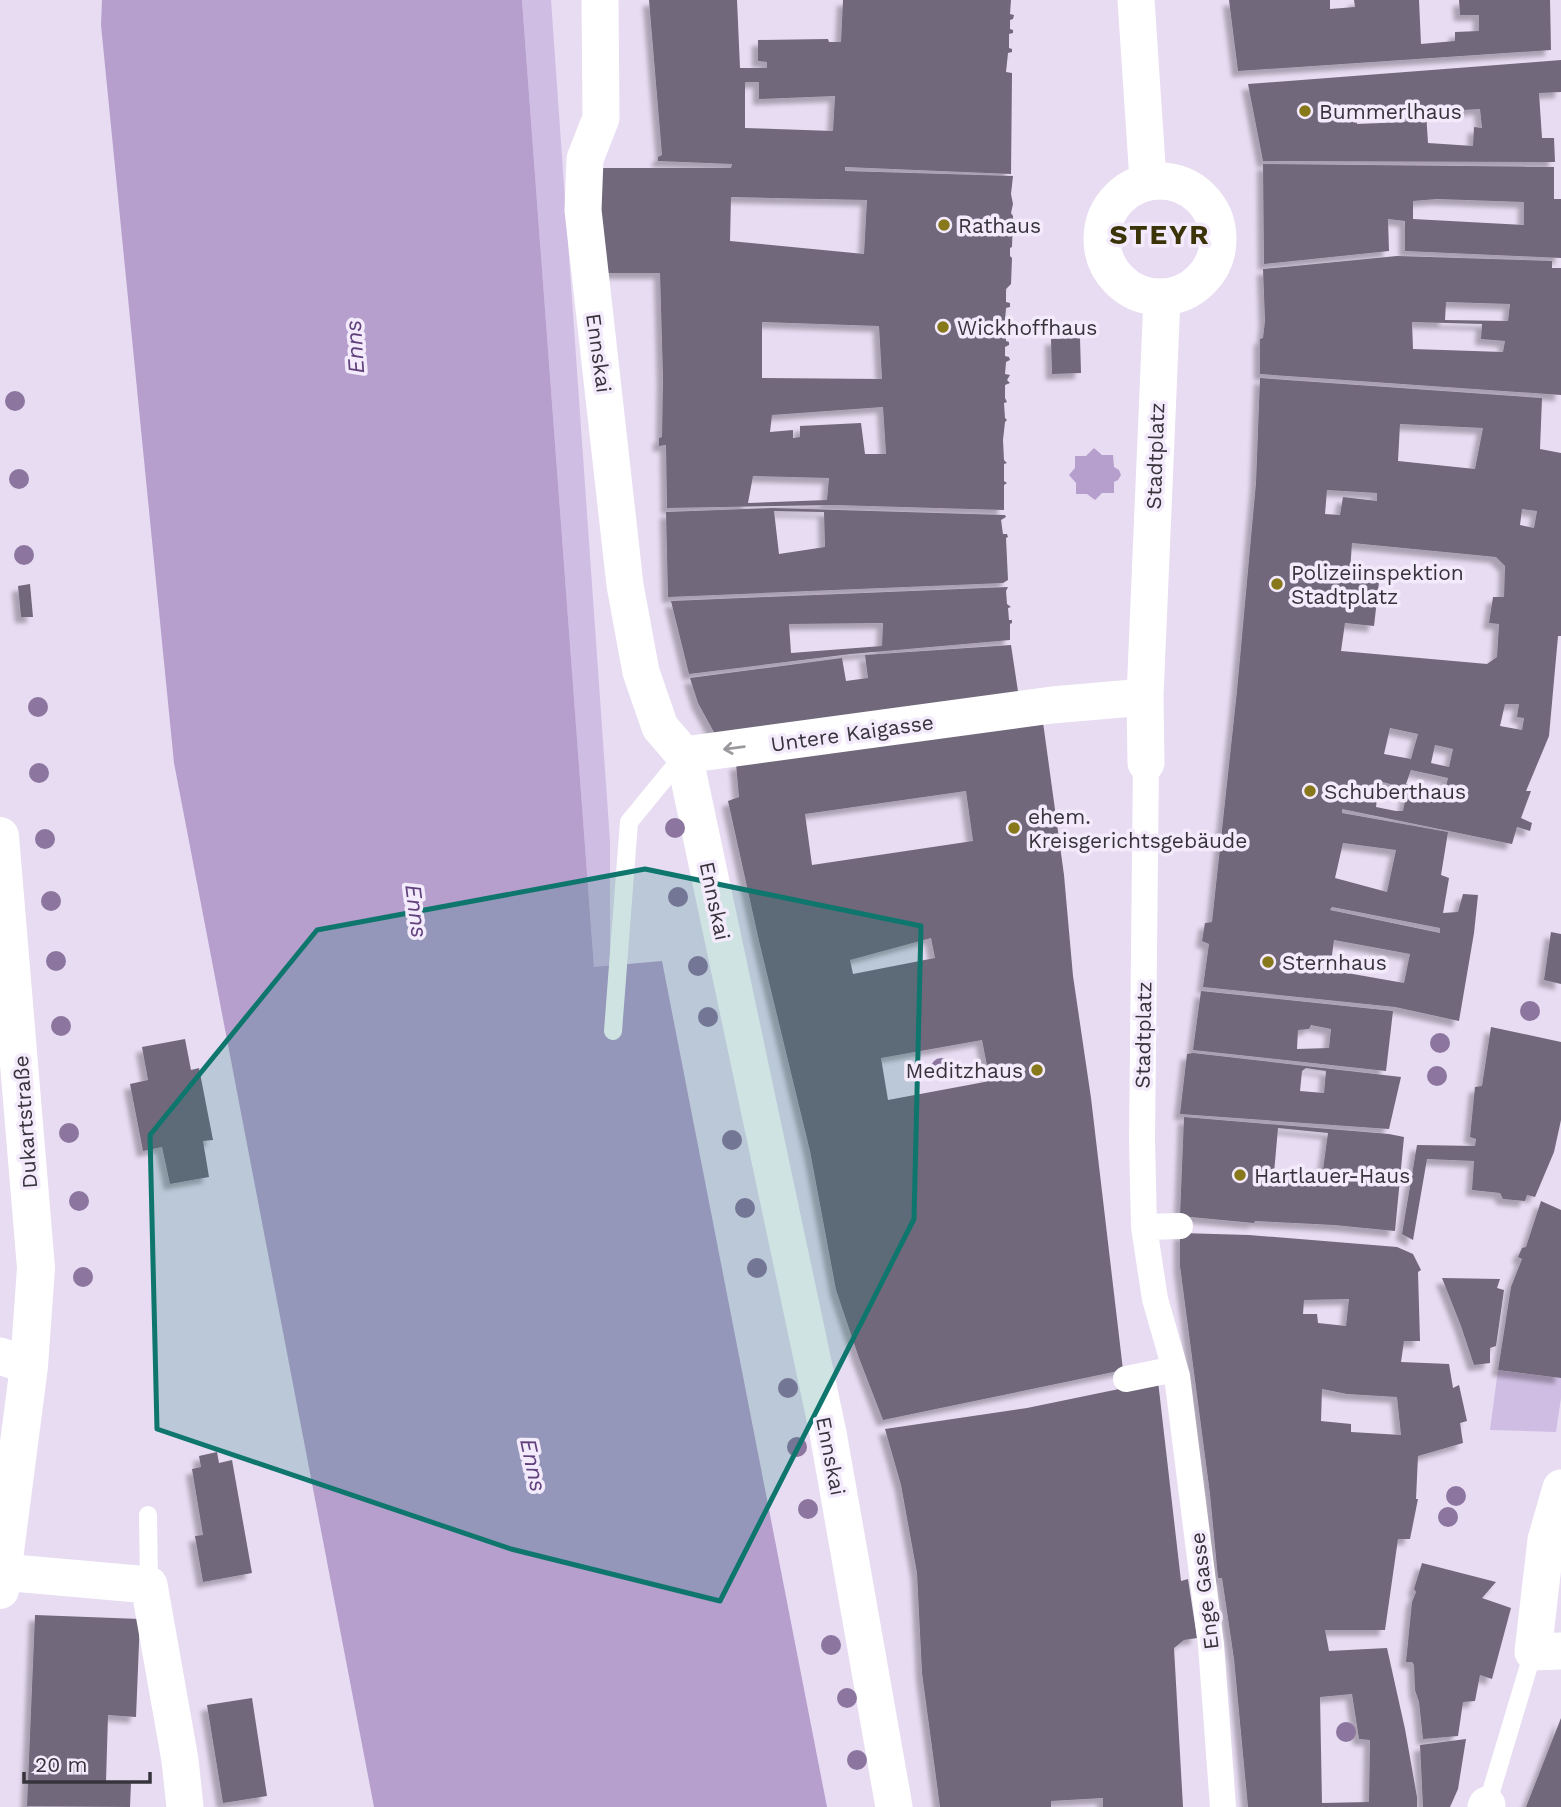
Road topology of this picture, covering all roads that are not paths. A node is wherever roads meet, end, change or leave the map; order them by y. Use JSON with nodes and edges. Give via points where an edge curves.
{"nodes":[{"id":1,"x":600,"y":0,"type":"edge"},
{"id":2,"x":1136,"y":0,"type":"edge"},
{"id":3,"x":1148,"y":180,"type":"junction"},
{"id":4,"x":1162,"y":298,"type":"junction"},
{"id":5,"x":1145,"y":697,"type":"junction"},
{"id":6,"x":684,"y":755,"type":"junction"},
{"id":7,"x":1146,"y":763,"type":"joint"},
{"id":8,"x":0,"y":836,"type":"edge"},
{"id":9,"x":2,"y":877,"type":"edge"},
{"id":10,"x":613,"y":1031,"type":"dead end"},
{"id":11,"x":12,"y":1104,"type":"edge"},
{"id":12,"x":1180,"y":1226,"type":"dead end"},
{"id":13,"x":1144,"y":1227,"type":"junction"},
{"id":14,"x":14,"y":1361,"type":"edge"},
{"id":15,"x":1176,"y":1373,"type":"junction"},
{"id":16,"x":1126,"y":1379,"type":"dead end"},
{"id":17,"x":1561,"y":1488,"type":"edge"},
{"id":18,"x":148,"y":1515,"type":"dead end"},
{"id":19,"x":1,"y":1571,"type":"edge"},
{"id":20,"x":151,"y":1595,"type":"junction"},
{"id":21,"x":1547,"y":1651,"type":"edge"},
{"id":22,"x":1486,"y":1806,"type":"edge"},
{"id":23,"x":185,"y":1807,"type":"edge"},
{"id":24,"x":894,"y":1807,"type":"edge"},
{"id":25,"x":1223,"y":1807,"type":"edge"}],
"edges":[{"from":1,"to":6,"type":"street","name":"Ennskai","via":[[601,118],[585,159],[583,210],[593,317],[625,585],[641,671],[660,727]]},
{"from":2,"to":3,"type":"street"},
{"from":3,"to":4,"type":"street","via":[[1116,201],[1105,217],[1101,245],[1111,273],[1134,292]]},
{"from":3,"to":4,"type":"street","via":[[1176,181],[1200,195],[1216,218],[1219,245],[1210,272],[1189,290]]},
{"from":4,"to":5,"type":"street","name":"Stadtplatz"},
{"from":5,"to":6,"type":"street","name":"Untere Kaigasse","one_way":true},
{"from":5,"to":7,"type":"street","name":"Stadtplatz"},
{"from":6,"to":10,"type":"lane","via":[[629,822]]},
{"from":6,"to":24,"type":"street","name":"Ennskai","via":[[828,1433]]},
{"from":7,"to":13,"type":"street","name":"Stadtplatz"},
{"from":8,"to":9,"type":"street","name":"Dukartstraße"},
{"from":9,"to":11,"type":"street","name":"Dukartstraße"},
{"from":11,"to":14,"type":"street","name":"Dukartstraße","via":[[36,1268]]},
{"from":12,"to":13,"type":"street"},
{"from":13,"to":15,"type":"street","name":"Stadtplatz","via":[[1155,1299]]},
{"from":14,"to":19,"type":"street","name":"Dukartstraße"},
{"from":15,"to":16,"type":"street"},
{"from":15,"to":25,"type":"street","name":"Enge Gasse","via":[[1211,1645]]},
{"from":17,"to":21,"type":"street","via":[[1546,1540]]},
{"from":18,"to":20,"type":"lane"},
{"from":19,"to":20,"type":"street"},
{"from":20,"to":23,"type":"street"},
{"from":21,"to":22,"type":"lane"}]}
